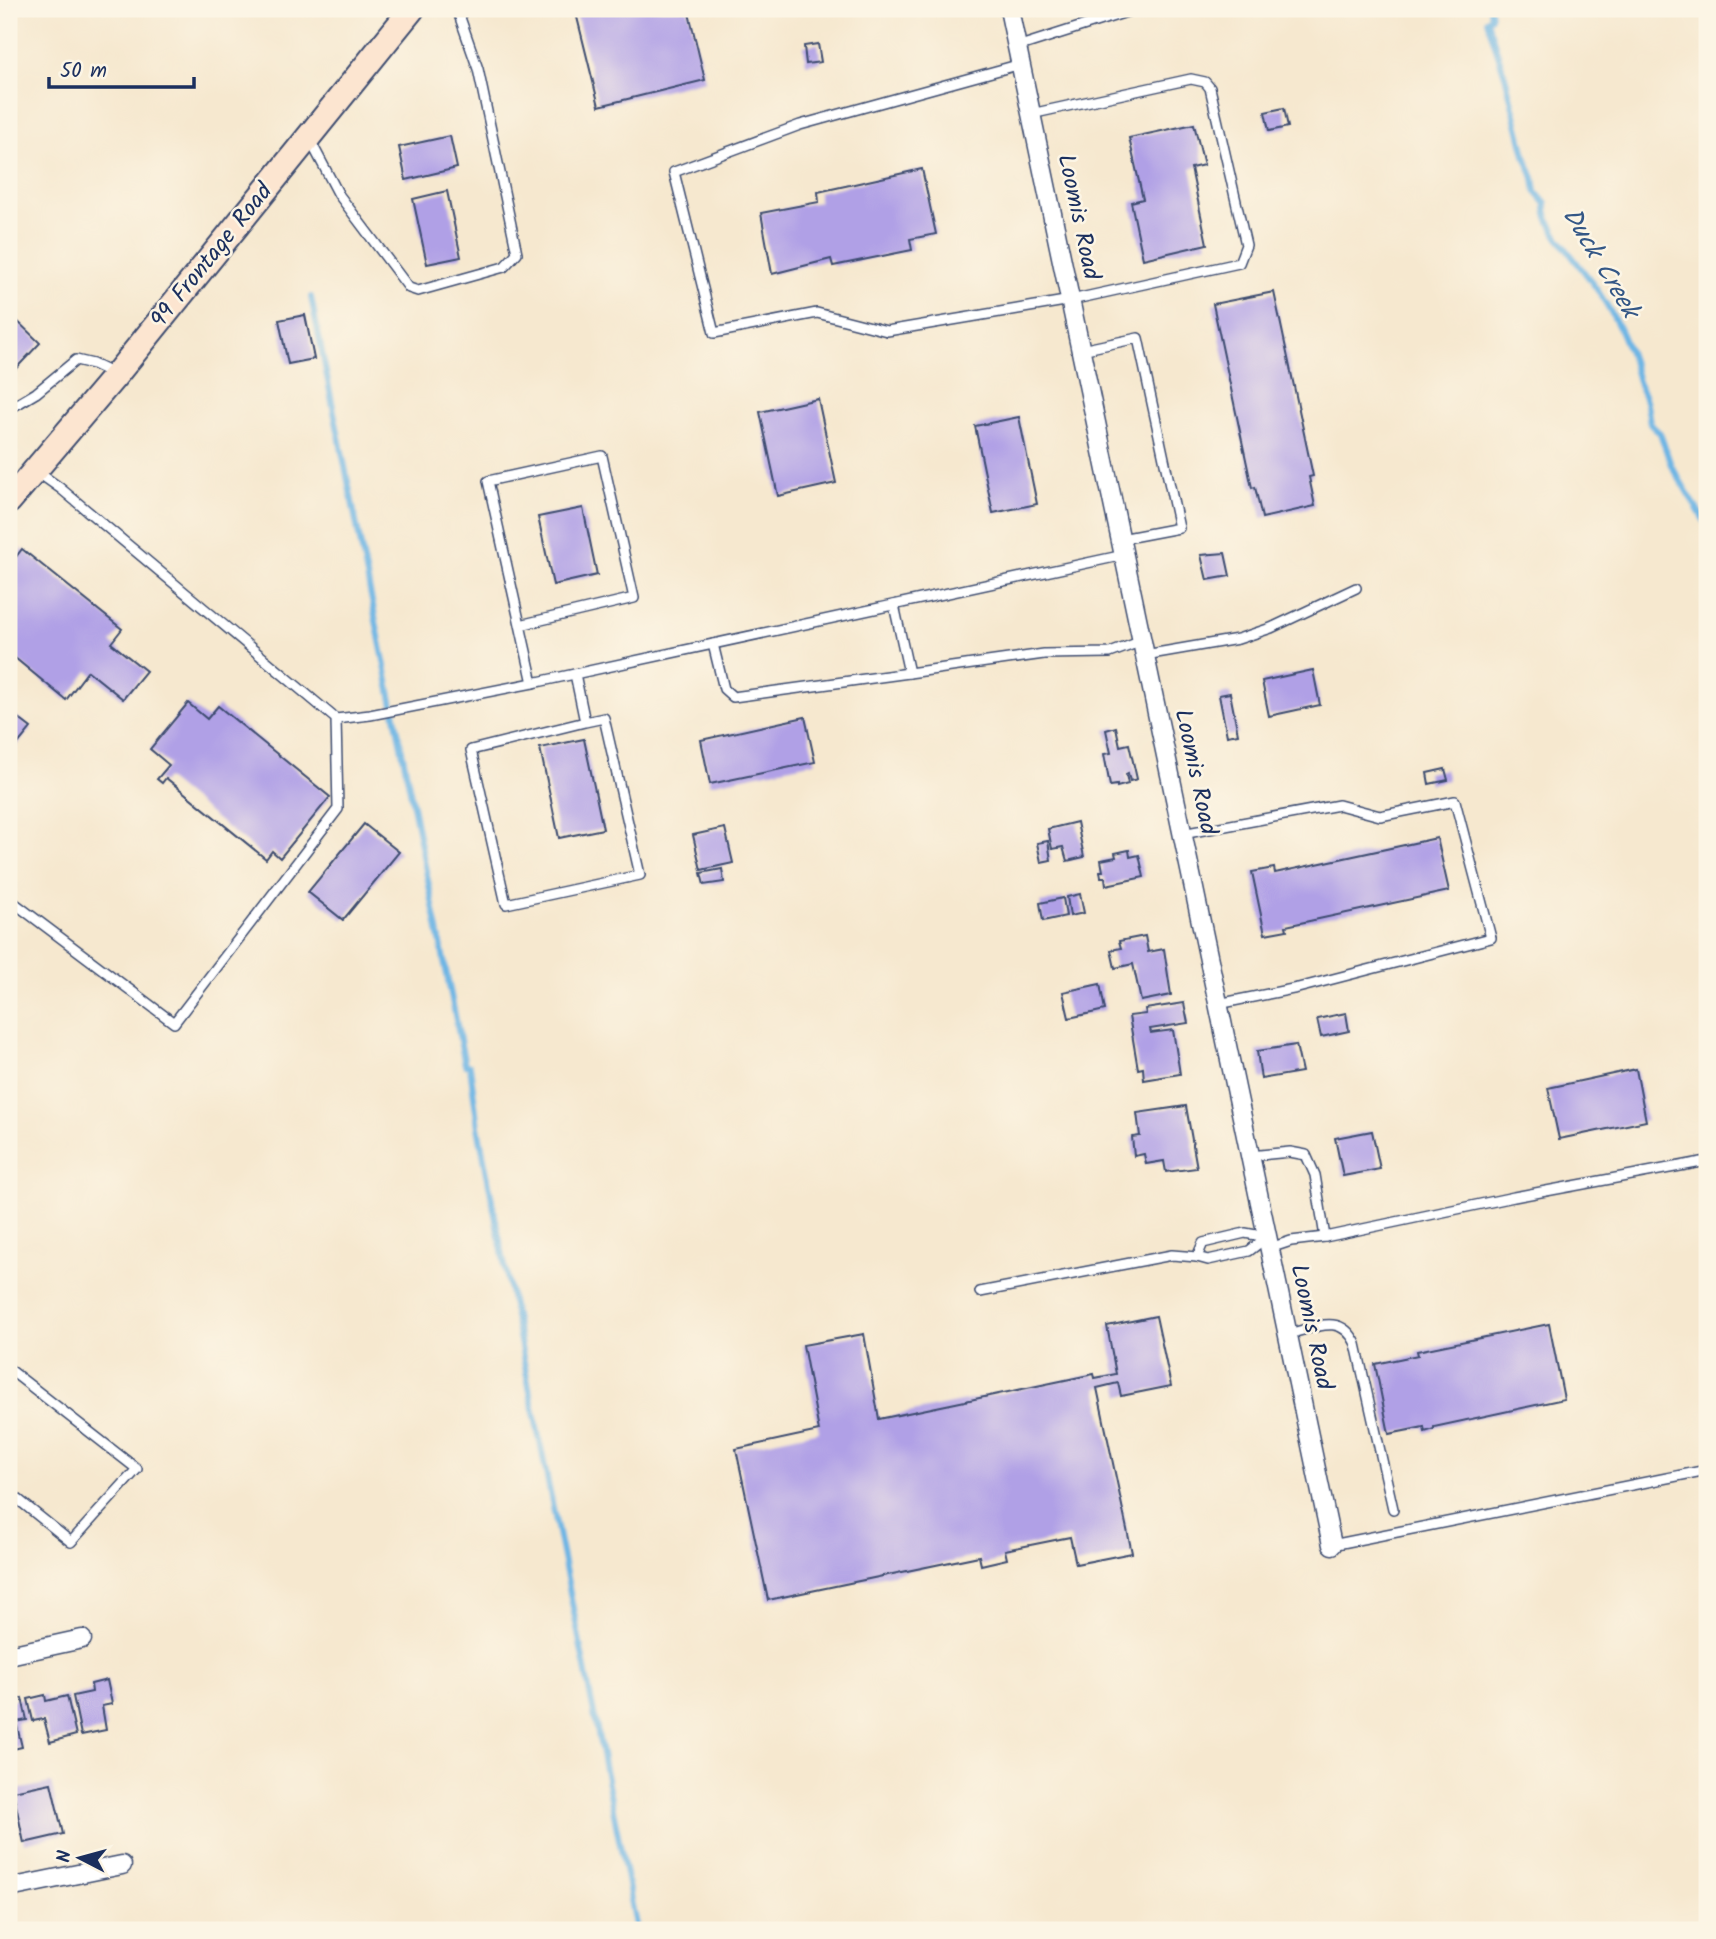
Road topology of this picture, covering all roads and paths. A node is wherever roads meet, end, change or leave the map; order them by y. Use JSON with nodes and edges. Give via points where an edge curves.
{"nodes":[{"id":1,"x":412,"y":9,"type":"edge"},
{"id":2,"x":457,"y":9,"type":"edge"},
{"id":3,"x":1009,"y":9,"type":"edge"},
{"id":4,"x":1136,"y":9,"type":"edge"},
{"id":5,"x":1019,"y":55,"type":"junction"},
{"id":6,"x":1031,"y":114,"type":"junction"},
{"id":7,"x":308,"y":136,"type":"junction"},
{"id":8,"x":1070,"y":300,"type":"junction"},
{"id":9,"x":1081,"y":350,"type":"junction"},
{"id":10,"x":116,"y":375,"type":"junction"},
{"id":11,"x":9,"y":409,"type":"edge"},
{"id":12,"x":35,"y":470,"type":"junction"},
{"id":13,"x":9,"y":501,"type":"edge"},
{"id":14,"x":1122,"y":547,"type":"junction"},
{"id":15,"x":1356,"y":587,"type":"dead end"},
{"id":16,"x":894,"y":605,"type":"junction"},
{"id":17,"x":520,"y":625,"type":"junction"},
{"id":18,"x":713,"y":644,"type":"junction"},
{"id":19,"x":1144,"y":648,"type":"junction"},
{"id":20,"x":909,"y":673,"type":"junction"},
{"id":21,"x":575,"y":674,"type":"junction"},
{"id":22,"x":533,"y":682,"type":"junction"},
{"id":23,"x":336,"y":719,"type":"junction"},
{"id":24,"x":585,"y":722,"type":"junction"},
{"id":25,"x":1182,"y":834,"type":"junction"},
{"id":26,"x":9,"y":899,"type":"edge"},
{"id":27,"x":1218,"y":1004,"type":"junction"},
{"id":28,"x":1250,"y":1156,"type":"junction"},
{"id":29,"x":1707,"y":1161,"type":"edge"},
{"id":30,"x":1325,"y":1237,"type":"junction"},
{"id":31,"x":1268,"y":1243,"type":"junction"},
{"id":32,"x":1197,"y":1256,"type":"junction"},
{"id":33,"x":979,"y":1292,"type":"dead end"},
{"id":34,"x":1288,"y":1334,"type":"junction"},
{"id":35,"x":9,"y":1369,"type":"edge"},
{"id":36,"x":1707,"y":1470,"type":"edge"},
{"id":37,"x":9,"y":1492,"type":"edge"},
{"id":38,"x":1393,"y":1509,"type":"dead end"},
{"id":39,"x":1332,"y":1545,"type":"joint"},
{"id":40,"x":82,"y":1639,"type":"dead end"},
{"id":41,"x":9,"y":1655,"type":"edge"},
{"id":42,"x":122,"y":1866,"type":"dead end"},
{"id":43,"x":9,"y":1888,"type":"edge"}],
"edges":[{"from":1,"to":7,"type":"street","name":"99 Frontage Road"},
{"from":2,"to":7,"type":"lane","via":[[478,69],[517,253],[504,267],[418,291],[409,288],[340,195]]},
{"from":3,"to":5,"type":"street","name":"Loomis Road"},
{"from":4,"to":5,"type":"lane"},
{"from":5,"to":6,"type":"street","name":"Loomis Road"},
{"from":5,"to":8,"type":"lane","via":[[800,125],[674,172],[714,333],[817,313],[887,331]]},
{"from":6,"to":8,"type":"street","name":"Loomis Road"},
{"from":6,"to":8,"type":"lane","via":[[1191,79],[1205,82],[1246,245],[1239,263]]},
{"from":7,"to":10,"type":"street","name":"99 Frontage Road"},
{"from":8,"to":9,"type":"street","name":"Loomis Road"},
{"from":9,"to":14,"type":"street","name":"Loomis Road"},
{"from":9,"to":14,"type":"lane","via":[[1138,338],[1179,528]]},
{"from":10,"to":11,"type":"lane","via":[[76,360]]},
{"from":10,"to":12,"type":"street","name":"99 Frontage Road"},
{"from":12,"to":13,"type":"street","name":"99 Frontage Road"},
{"from":12,"to":23,"type":"lane"},
{"from":14,"to":16,"type":"lane"},
{"from":14,"to":19,"type":"street","name":"Loomis Road"},
{"from":15,"to":19,"type":"lane","via":[[1238,639]]},
{"from":16,"to":18,"type":"lane"},
{"from":16,"to":20,"type":"lane"},
{"from":17,"to":17,"type":"lane","via":[[488,481],[602,456],[634,598]]},
{"from":17,"to":22,"type":"lane"},
{"from":18,"to":20,"type":"lane","via":[[724,689],[733,696]]},
{"from":18,"to":21,"type":"lane"},
{"from":19,"to":20,"type":"lane","via":[[1044,654]]},
{"from":19,"to":25,"type":"street","name":"Loomis Road"},
{"from":21,"to":22,"type":"lane"},
{"from":21,"to":24,"type":"lane"},
{"from":22,"to":23,"type":"lane"},
{"from":23,"to":26,"type":"lane","via":[[338,809],[174,1023]]},
{"from":24,"to":24,"type":"lane","via":[[471,750],[506,904],[640,875],[604,718]]},
{"from":25,"to":27,"type":"street","name":"Loomis Road"},
{"from":25,"to":27,"type":"lane","via":[[1339,805],[1380,816],[1455,801],[1491,938]]},
{"from":27,"to":28,"type":"street","name":"Loomis Road"},
{"from":28,"to":30,"type":"lane","via":[[1306,1155],[1315,1175]]},
{"from":28,"to":31,"type":"street","name":"Loomis Road"},
{"from":29,"to":30,"type":"lane"},
{"from":30,"to":31,"type":"lane"},
{"from":31,"to":32,"type":"lane","via":[[1208,1260]]},
{"from":31,"to":32,"type":"lane","via":[[1245,1233],[1203,1243]]},
{"from":31,"to":34,"type":"street","name":"Loomis Road"},
{"from":32,"to":33,"type":"lane","via":[[1171,1255]]},
{"from":34,"to":38,"type":"lane","via":[[1332,1324],[1351,1332]]},
{"from":34,"to":39,"type":"street","name":"Loomis Road"},
{"from":35,"to":37,"type":"lane","via":[[137,1469],[71,1542]]},
{"from":36,"to":39,"type":"lane"},
{"from":40,"to":41,"type":"street"},
{"from":42,"to":43,"type":"street"}]}
